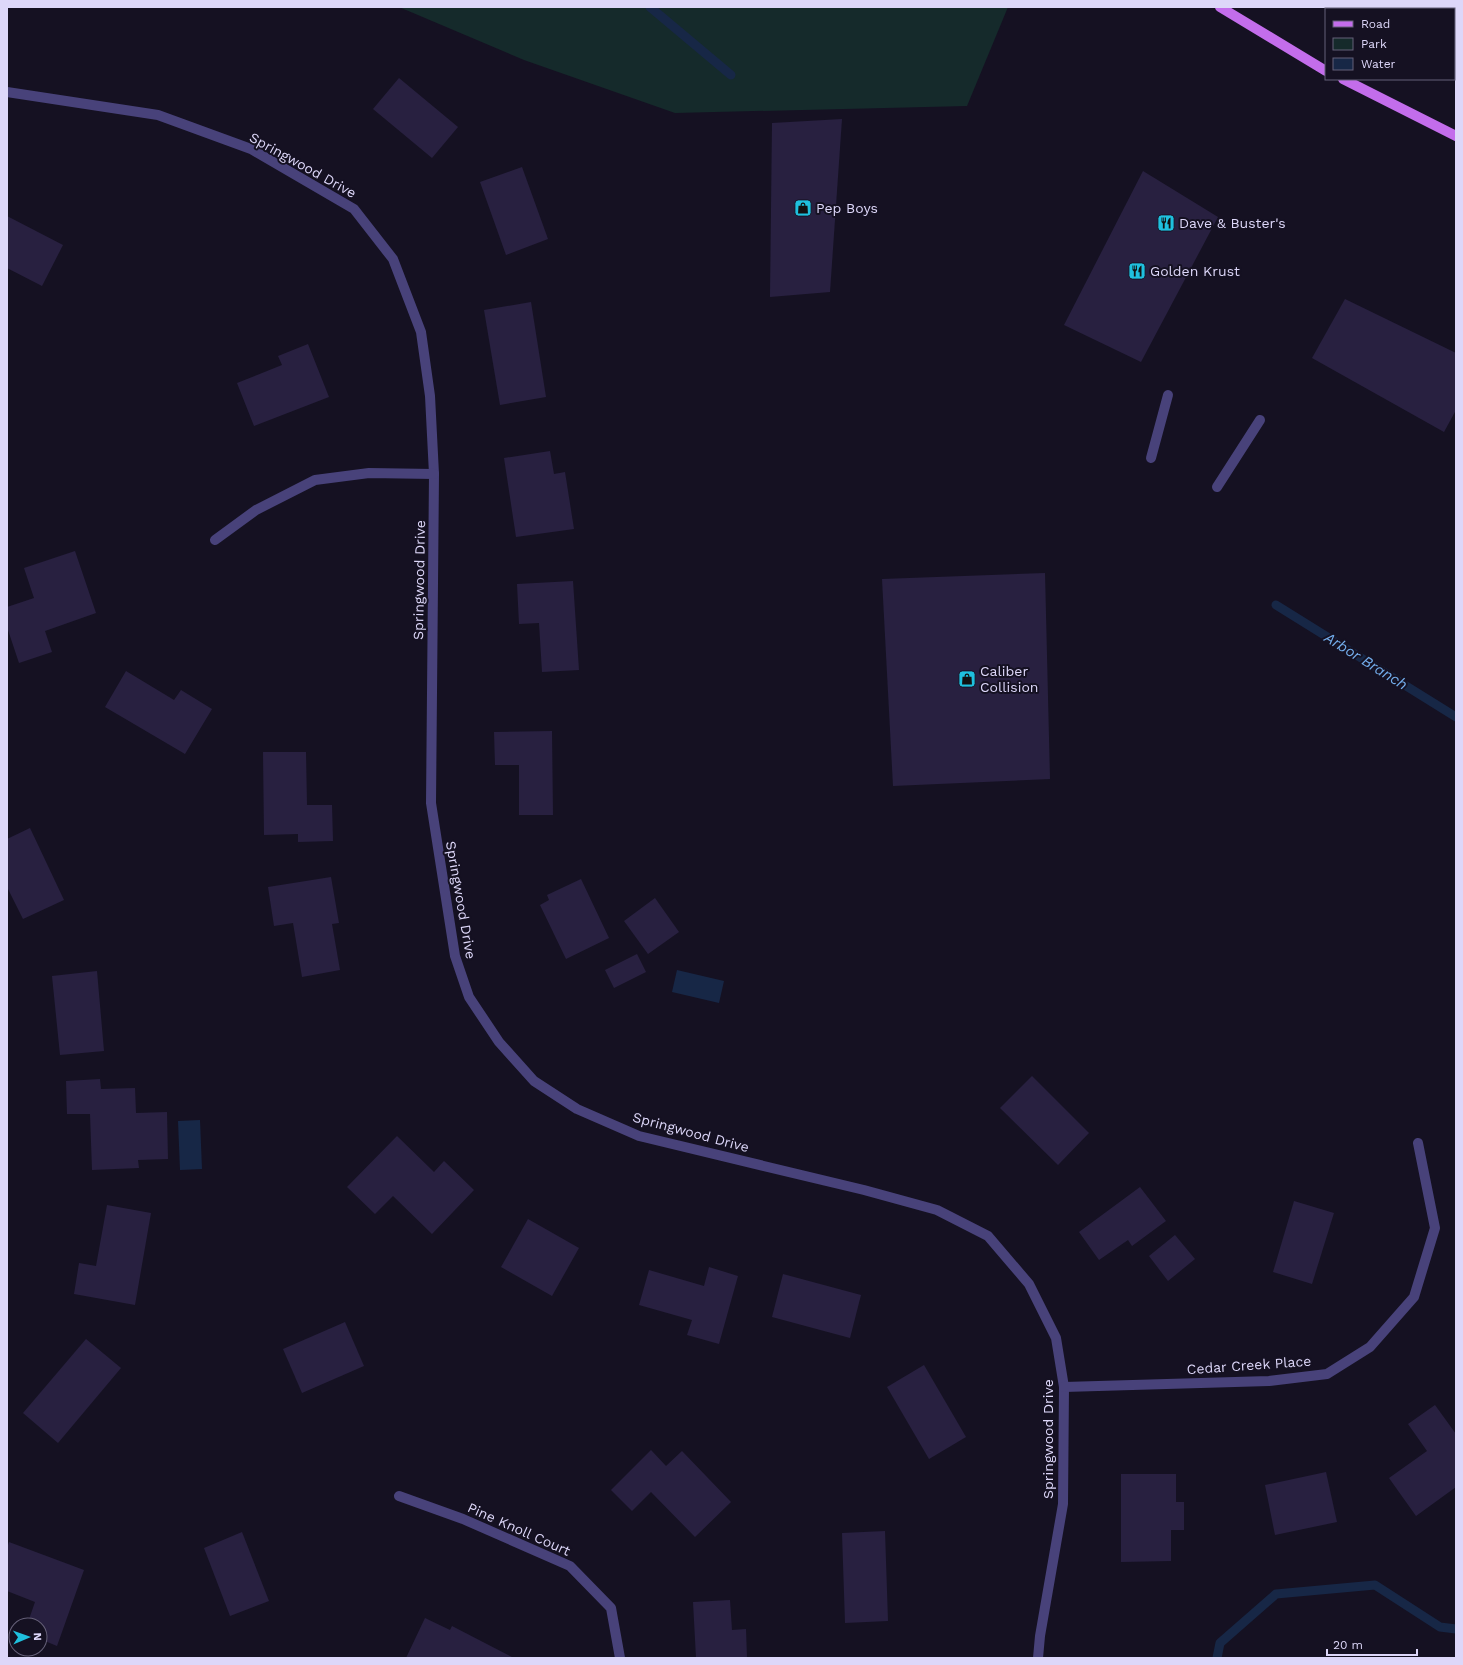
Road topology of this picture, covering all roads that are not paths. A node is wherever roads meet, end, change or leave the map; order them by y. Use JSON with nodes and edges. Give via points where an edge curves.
{"nodes":[{"id":1,"x":1220,"y":7,"type":"edge"},
{"id":2,"x":1325,"y":69,"type":"edge"},
{"id":3,"x":1345,"y":80,"type":"edge"},
{"id":4,"x":7,"y":92,"type":"edge"},
{"id":5,"x":1456,"y":136,"type":"edge"},
{"id":6,"x":1168,"y":395,"type":"dead end"},
{"id":7,"x":1260,"y":420,"type":"dead end"},
{"id":8,"x":1150,"y":458,"type":"dead end"},
{"id":9,"x":434,"y":474,"type":"junction"},
{"id":10,"x":1217,"y":487,"type":"dead end"},
{"id":11,"x":215,"y":540,"type":"dead end"},
{"id":12,"x":1418,"y":1143,"type":"dead end"},
{"id":13,"x":1064,"y":1387,"type":"junction"},
{"id":14,"x":399,"y":1496,"type":"dead end"},
{"id":15,"x":620,"y":1658,"type":"edge"},
{"id":16,"x":1038,"y":1658,"type":"edge"}],
"edges":[{"from":1,"to":2,"type":"main road"},
{"from":3,"to":5,"type":"main road"},
{"from":4,"to":9,"type":"street","name":"Springwood Drive","via":[[158,115],[251,149],[354,209],[393,259],[421,332],[430,396]]},
{"from":6,"to":8,"type":"street"},
{"from":7,"to":10,"type":"street"},
{"from":9,"to":11,"type":"street","via":[[369,473],[315,480],[256,510]]},
{"from":9,"to":13,"type":"street","name":"Springwood Drive","via":[[431,803],[455,956],[469,997],[499,1042],[534,1081],[577,1109],[638,1136],[930,1208],[988,1236],[1033,1291],[1056,1338]]},
{"from":12,"to":13,"type":"street","name":"Cedar Creek Place","via":[[1435,1228],[1414,1297],[1370,1347],[1327,1374],[1269,1381]]},
{"from":13,"to":16,"type":"street","name":"Springwood Drive","via":[[1062,1504]]},
{"from":14,"to":15,"type":"street","name":"Pine Knoll Court","via":[[463,1519],[570,1566],[611,1608]]}]}
